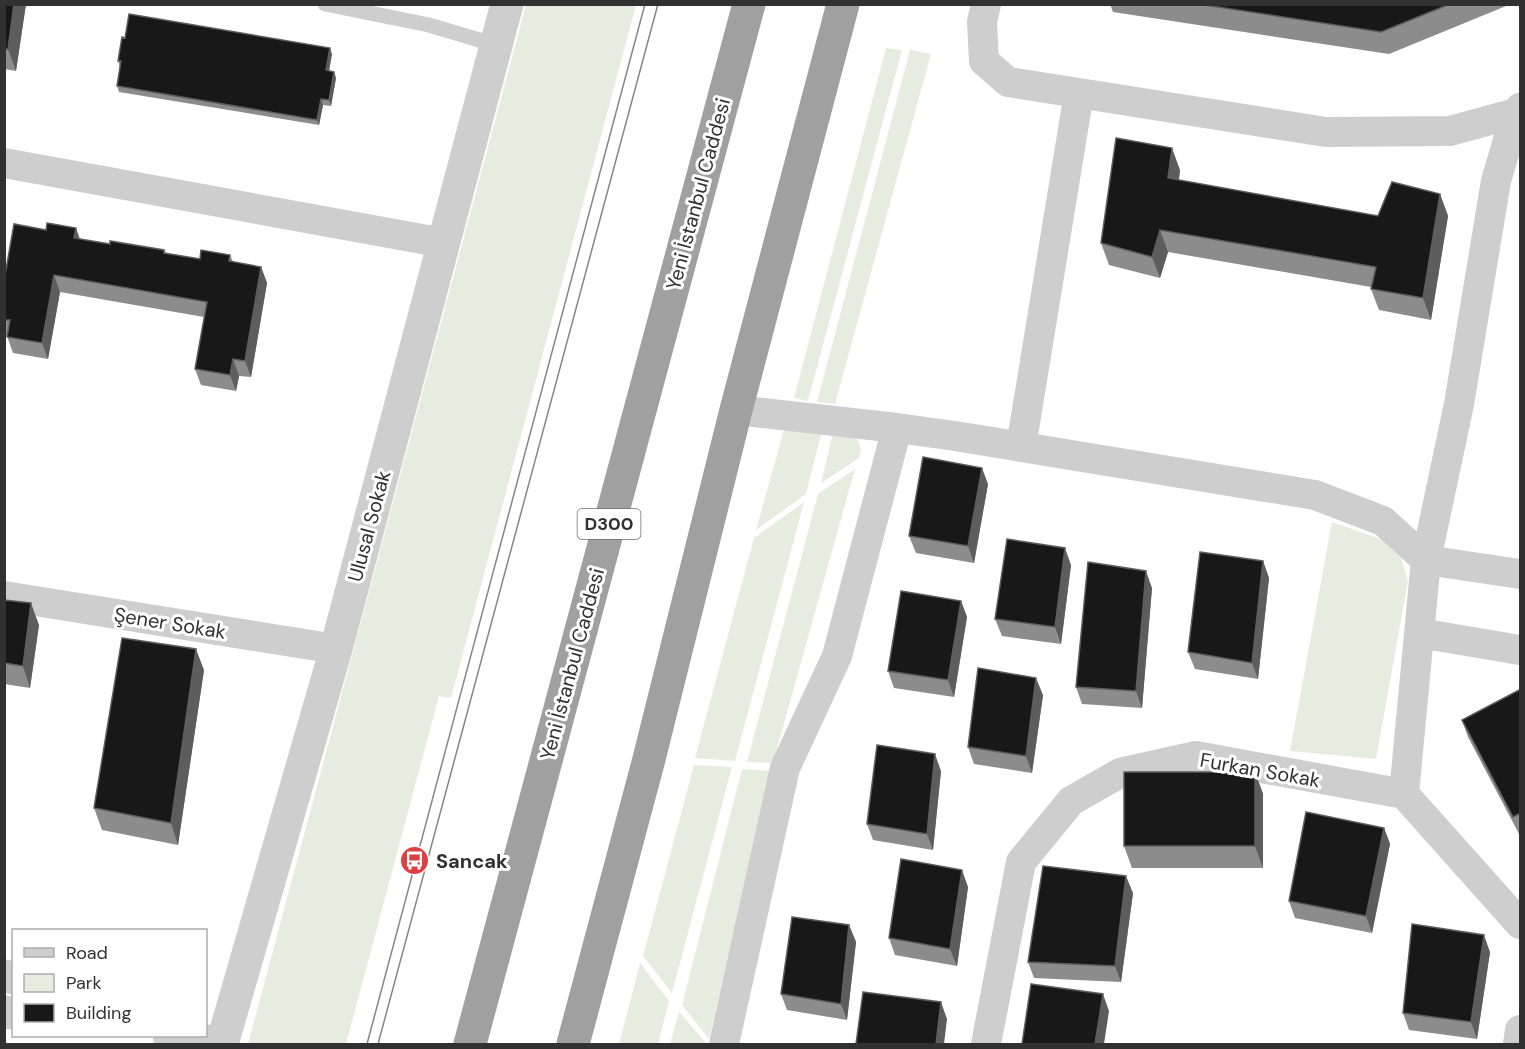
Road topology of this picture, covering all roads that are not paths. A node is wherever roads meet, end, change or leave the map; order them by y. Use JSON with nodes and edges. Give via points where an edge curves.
{"nodes":[{"id":1,"x":325,"y":4,"type":"edge"},
{"id":2,"x":507,"y":4,"type":"edge"},
{"id":3,"x":749,"y":4,"type":"edge"},
{"id":4,"x":843,"y":4,"type":"edge"},
{"id":5,"x":986,"y":4,"type":"edge"},
{"id":6,"x":496,"y":45,"type":"junction"},
{"id":7,"x":1079,"y":93,"type":"junction"},
{"id":8,"x":1518,"y":111,"type":"edge"},
{"id":9,"x":4,"y":163,"type":"edge"},
{"id":10,"x":444,"y":243,"type":"junction"},
{"id":11,"x":736,"y":410,"type":"junction"},
{"id":12,"x":897,"y":428,"type":"junction"},
{"id":13,"x":1021,"y":447,"type":"junction"},
{"id":14,"x":1426,"y":560,"type":"junction"},
{"id":15,"x":1521,"y":574,"type":"edge"},
{"id":16,"x":4,"y":596,"type":"edge"},
{"id":17,"x":1419,"y":633,"type":"junction"},
{"id":18,"x":336,"y":649,"type":"junction"},
{"id":19,"x":1521,"y":650,"type":"edge"},
{"id":20,"x":1404,"y":794,"type":"junction"},
{"id":21,"x":1521,"y":924,"type":"edge"},
{"id":22,"x":218,"y":1010,"type":"edge"},
{"id":23,"x":1521,"y":1030,"type":"edge"},
{"id":24,"x":181,"y":1037,"type":"edge"},
{"id":25,"x":222,"y":1044,"type":"edge"},
{"id":26,"x":470,"y":1044,"type":"edge"},
{"id":27,"x":573,"y":1044,"type":"edge"},
{"id":28,"x":724,"y":1044,"type":"edge"},
{"id":29,"x":986,"y":1044,"type":"edge"},
{"id":30,"x":1518,"y":1044,"type":"edge"}],
"edges":[{"from":1,"to":6,"type":"lane"},
{"from":2,"to":6,"type":"street","name":"Ulusal Sokak"},
{"from":3,"to":26,"type":"highway","name":"Yeni İstanbul Caddesi","number":"D300"},
{"from":4,"to":11,"type":"highway"},
{"from":5,"to":7,"type":"street","via":[[982,22],[984,61],[1008,82]]},
{"from":6,"to":10,"type":"street","name":"Ulusal Sokak"},
{"from":7,"to":8,"type":"street","via":[[1326,132],[1450,131]]},
{"from":7,"to":13,"type":"street"},
{"from":8,"to":14,"type":"street","via":[[1496,181],[1459,404]]},
{"from":9,"to":10,"type":"street"},
{"from":10,"to":18,"type":"street","name":"Ulusal Sokak"},
{"from":11,"to":12,"type":"street"},
{"from":11,"to":27,"type":"highway"},
{"from":12,"to":13,"type":"street"},
{"from":12,"to":28,"type":"street","via":[[837,656],[785,768]]},
{"from":13,"to":14,"type":"street","via":[[1315,495],[1383,521]]},
{"from":14,"to":15,"type":"street"},
{"from":14,"to":17,"type":"street"},
{"from":16,"to":18,"type":"street","name":"Şener Sokak"},
{"from":17,"to":19,"type":"street"},
{"from":17,"to":20,"type":"street"},
{"from":18,"to":22,"type":"street","name":"Ulusal Sokak"},
{"from":20,"to":21,"type":"street"},
{"from":20,"to":29,"type":"street","name":"Furkan Sokak","via":[[1196,756],[1120,773],[1071,801],[1021,862]]},
{"from":22,"to":25,"type":"street","name":"Ulusal Sokak"},
{"from":23,"to":30,"type":"street"},
{"from":24,"to":25,"type":"street"}]}
